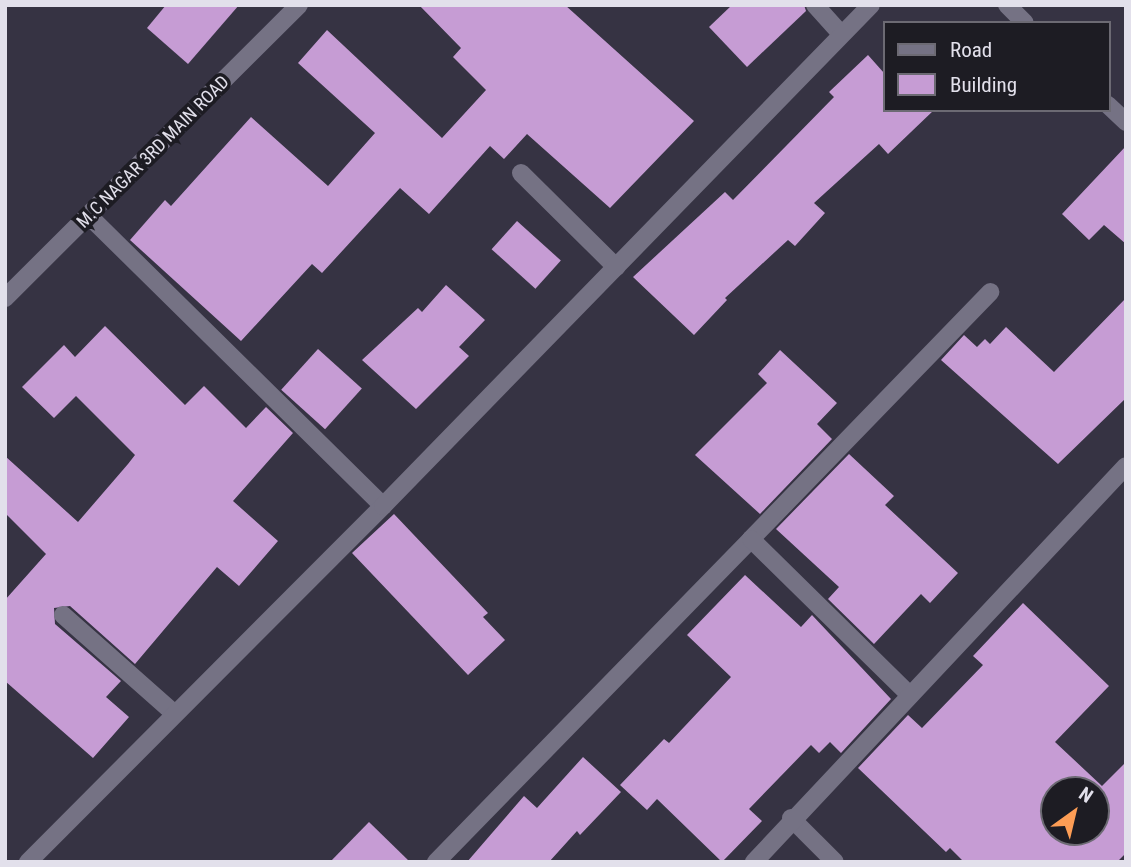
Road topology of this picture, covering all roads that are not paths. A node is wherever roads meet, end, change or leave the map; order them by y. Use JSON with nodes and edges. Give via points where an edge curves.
{"nodes":[{"id":1,"x":299,"y":5,"type":"edge"},
{"id":2,"x":815,"y":5,"type":"edge"},
{"id":3,"x":871,"y":5,"type":"edge"},
{"id":4,"x":1007,"y":5,"type":"edge"},
{"id":5,"x":1023,"y":21,"type":"edge"},
{"id":6,"x":841,"y":34,"type":"junction"},
{"id":7,"x":1110,"y":107,"type":"edge"},
{"id":8,"x":1126,"y":122,"type":"edge"},
{"id":9,"x":521,"y":173,"type":"dead end"},
{"id":10,"x":89,"y":216,"type":"junction"},
{"id":11,"x":615,"y":267,"type":"junction"},
{"id":12,"x":990,"y":292,"type":"dead end"},
{"id":13,"x":5,"y":298,"type":"edge"},
{"id":14,"x":1126,"y":466,"type":"edge"},
{"id":15,"x":383,"y":506,"type":"junction"},
{"id":16,"x":751,"y":539,"type":"junction"},
{"id":17,"x":63,"y":615,"type":"dead end"},
{"id":18,"x":910,"y":695,"type":"junction"},
{"id":19,"x":175,"y":714,"type":"junction"},
{"id":20,"x":791,"y":818,"type":"junction"},
{"id":21,"x":28,"y":862,"type":"edge"},
{"id":22,"x":436,"y":862,"type":"edge"},
{"id":23,"x":754,"y":862,"type":"edge"},
{"id":24,"x":835,"y":862,"type":"edge"}],
"edges":[{"from":1,"to":10,"type":"street","name":"M.C NAGAR 3RD MAIN ROAD"},
{"from":2,"to":6,"type":"street"},
{"from":3,"to":6,"type":"street"},
{"from":4,"to":5,"type":"street"},
{"from":6,"to":11,"type":"street"},
{"from":7,"to":8,"type":"street"},
{"from":9,"to":11,"type":"street"},
{"from":10,"to":13,"type":"street","name":"M.C NAGAR 3RD MAIN ROAD"},
{"from":10,"to":15,"type":"street"},
{"from":11,"to":15,"type":"street"},
{"from":12,"to":16,"type":"street"},
{"from":14,"to":18,"type":"street"},
{"from":15,"to":19,"type":"street"},
{"from":16,"to":18,"type":"street"},
{"from":16,"to":22,"type":"street"},
{"from":17,"to":19,"type":"street"},
{"from":18,"to":20,"type":"street"},
{"from":19,"to":21,"type":"street"},
{"from":20,"to":23,"type":"street"},
{"from":20,"to":24,"type":"street"}]}
